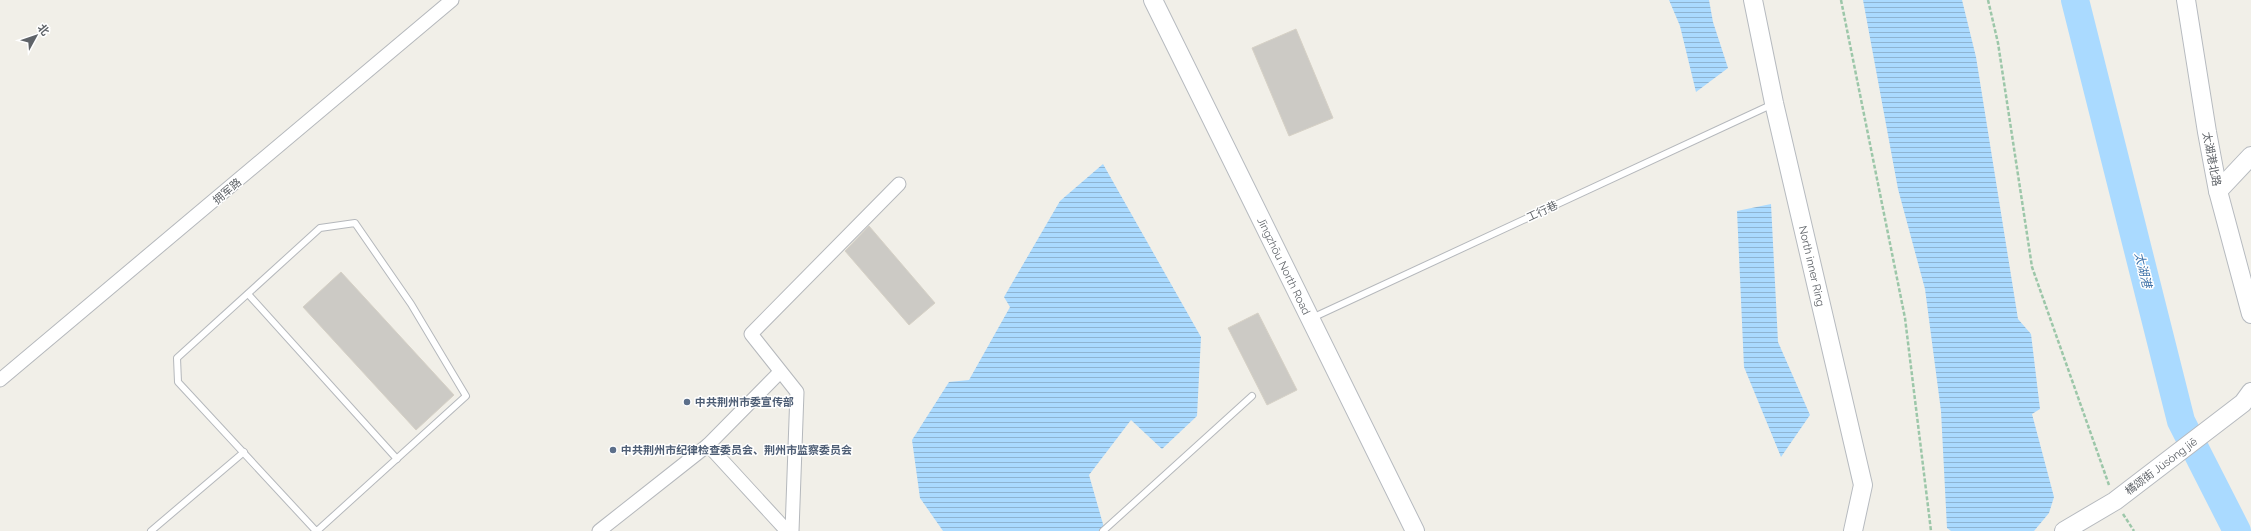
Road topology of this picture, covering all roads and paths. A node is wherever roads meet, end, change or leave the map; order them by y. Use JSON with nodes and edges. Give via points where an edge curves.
{"nodes":[{"id":1,"x":452,"y":0,"type":"edge"},
{"id":2,"x":1153,"y":0,"type":"edge"},
{"id":3,"x":1753,"y":0,"type":"edge"},
{"id":4,"x":1841,"y":0,"type":"edge"},
{"id":5,"x":1988,"y":0,"type":"edge"},
{"id":6,"x":2186,"y":0,"type":"edge"},
{"id":7,"x":1774,"y":103,"type":"junction"},
{"id":8,"x":2251,"y":156,"type":"edge"},
{"id":9,"x":899,"y":184,"type":"dead end"},
{"id":10,"x":2218,"y":191,"type":"junction"},
{"id":11,"x":248,"y":294,"type":"junction"},
{"id":12,"x":2251,"y":314,"type":"edge"},
{"id":13,"x":1310,"y":319,"type":"junction"},
{"id":14,"x":780,"y":372,"type":"junction"},
{"id":15,"x":0,"y":380,"type":"edge"},
{"id":16,"x":1252,"y":396,"type":"dead end"},
{"id":17,"x":2247,"y":397,"type":"edge"},
{"id":18,"x":708,"y":445,"type":"junction"},
{"id":19,"x":244,"y":452,"type":"junction"},
{"id":20,"x":397,"y":459,"type":"junction"},
{"id":21,"x":2120,"y":497,"type":"junction"},
{"id":22,"x":151,"y":531,"type":"edge"},
{"id":23,"x":316,"y":531,"type":"edge"},
{"id":24,"x":599,"y":531,"type":"edge"},
{"id":25,"x":787,"y":531,"type":"edge"},
{"id":26,"x":792,"y":531,"type":"edge"},
{"id":27,"x":1103,"y":531,"type":"edge"},
{"id":28,"x":1415,"y":531,"type":"edge"},
{"id":29,"x":1853,"y":531,"type":"edge"},
{"id":30,"x":1931,"y":531,"type":"edge"},
{"id":31,"x":2064,"y":531,"type":"edge"},
{"id":32,"x":2134,"y":531,"type":"edge"}],
"edges":[{"from":1,"to":15,"type":"street","name":"拥军路"},
{"from":2,"to":13,"type":"street","name":"Jīngzhōu North Road"},
{"from":3,"to":7,"type":"street","name":"North inner Ring"},
{"from":4,"to":30,"type":"path","via":[[1905,318]]},
{"from":5,"to":21,"type":"path","via":[[1998,43],[2032,266]]},
{"from":6,"to":10,"type":"street","name":"太湖港北路"},
{"from":7,"to":13,"type":"lane","name":"工行巷"},
{"from":7,"to":29,"type":"street","name":"North inner Ring","via":[[1863,485]]},
{"from":8,"to":10,"type":"street"},
{"from":9,"to":14,"type":"street","via":[[750,334]]},
{"from":10,"to":12,"type":"street","name":"太湖港北路"},
{"from":11,"to":19,"type":"lane","via":[[177,358],[178,382]]},
{"from":11,"to":20,"type":"lane"},
{"from":11,"to":20,"type":"lane","via":[[320,228],[355,223],[411,304],[466,396]]},
{"from":13,"to":28,"type":"street","name":"Jīngzhōu North Road"},
{"from":14,"to":18,"type":"street"},
{"from":14,"to":26,"type":"street","via":[[797,392]]},
{"from":16,"to":27,"type":"lane"},
{"from":17,"to":21,"type":"street","name":"橘颂街 Júsòng jiē"},
{"from":18,"to":24,"type":"street"},
{"from":18,"to":25,"type":"street"},
{"from":19,"to":22,"type":"lane"},
{"from":19,"to":23,"type":"lane"},
{"from":20,"to":23,"type":"lane"},
{"from":21,"to":31,"type":"street","name":"橘颂街 Júsòng jiē"},
{"from":21,"to":32,"type":"path"}]}
